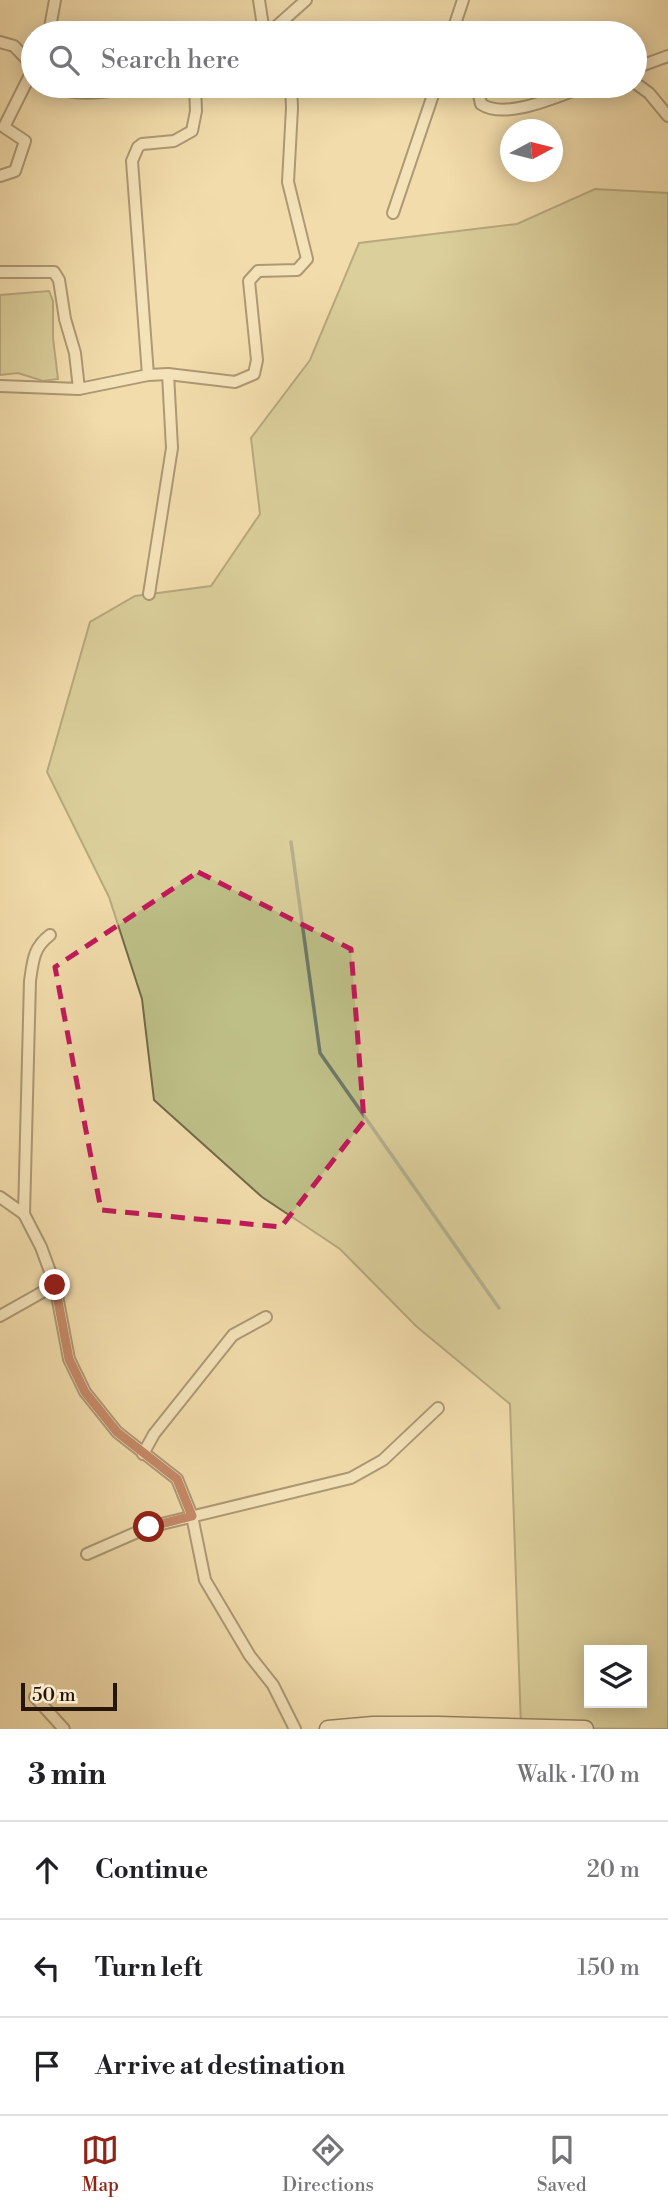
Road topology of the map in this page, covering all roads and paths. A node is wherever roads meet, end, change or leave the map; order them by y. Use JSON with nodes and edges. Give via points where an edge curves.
{"nodes":[{"id":1,"x":55,"y":0,"type":"edge"},
{"id":2,"x":259,"y":0,"type":"edge"},
{"id":3,"x":306,"y":0,"type":"edge"},
{"id":4,"x":463,"y":0,"type":"edge"},
{"id":5,"x":287,"y":19,"type":"joint"},
{"id":6,"x":51,"y":21,"type":"edge"},
{"id":7,"x":263,"y":21,"type":"edge"},
{"id":8,"x":284,"y":21,"type":"edge"},
{"id":9,"x":456,"y":21,"type":"edge"},
{"id":10,"x":0,"y":42,"type":"edge"},
{"id":11,"x":21,"y":52,"type":"edge"},
{"id":12,"x":668,"y":56,"type":"edge"},
{"id":13,"x":647,"y":64,"type":"edge"},
{"id":14,"x":21,"y":88,"type":"edge"},
{"id":15,"x":647,"y":92,"type":"edge"},
{"id":16,"x":195,"y":98,"type":"edge"},
{"id":17,"x":292,"y":98,"type":"edge"},
{"id":18,"x":433,"y":98,"type":"edge"},
{"id":19,"x":480,"y":98,"type":"edge"},
{"id":20,"x":551,"y":98,"type":"edge"},
{"id":21,"x":668,"y":116,"type":"edge"},
{"id":22,"x":0,"y":176,"type":"edge"},
{"id":23,"x":393,"y":213,"type":"dead end"},
{"id":24,"x":0,"y":272,"type":"edge"},
{"id":25,"x":168,"y":374,"type":"junction"},
{"id":26,"x":148,"y":375,"type":"junction"},
{"id":27,"x":0,"y":386,"type":"edge"},
{"id":28,"x":79,"y":389,"type":"junction"},
{"id":29,"x":149,"y":594,"type":"dead end"},
{"id":30,"x":50,"y":935,"type":"dead end"},
{"id":31,"x":0,"y":1197,"type":"edge"},
{"id":32,"x":24,"y":1214,"type":"junction"},
{"id":33,"x":55,"y":1285,"type":"junction"},
{"id":34,"x":0,"y":1316,"type":"edge"},
{"id":35,"x":266,"y":1317,"type":"dead end"},
{"id":36,"x":438,"y":1408,"type":"dead end"},
{"id":37,"x":144,"y":1454,"type":"junction"},
{"id":38,"x":192,"y":1516,"type":"junction"},
{"id":39,"x":87,"y":1554,"type":"dead end"},
{"id":40,"x":35,"y":1697,"type":"dead end"},
{"id":41,"x":438,"y":1727,"type":"edge"},
{"id":42,"x":348,"y":1728,"type":"edge"},
{"id":43,"x":64,"y":1729,"type":"edge"},
{"id":44,"x":295,"y":1729,"type":"edge"},
{"id":45,"x":328,"y":1729,"type":"edge"},
{"id":46,"x":577,"y":1729,"type":"edge"}],
"edges":[{"from":1,"to":6,"type":"street"},
{"from":2,"to":7,"type":"street"},
{"from":3,"to":5,"type":"street"},
{"from":4,"to":9,"type":"street"},
{"from":5,"to":8,"type":"street"},
{"from":10,"to":11,"type":"street"},
{"from":12,"to":13,"type":"street"},
{"from":14,"to":22,"type":"street","via":[[4,127],[25,141],[15,171]]},
{"from":15,"to":21,"type":"street"},
{"from":16,"to":26,"type":"street","via":[[192,131],[174,141],[142,144],[132,161]]},
{"from":17,"to":25,"type":"street","via":[[288,182],[307,259],[297,270],[258,271],[249,281],[257,360],[254,374],[235,382]]},
{"from":18,"to":23,"type":"street"},
{"from":19,"to":20,"type":"street","via":[[487,108],[498,110]]},
{"from":24,"to":28,"type":"street","via":[[54,272],[75,353]]},
{"from":25,"to":26,"type":"street"},
{"from":25,"to":29,"type":"street","via":[[172,448]]},
{"from":26,"to":28,"type":"street"},
{"from":27,"to":28,"type":"street"},
{"from":30,"to":32,"type":"street","via":[[34,952],[30,981]]},
{"from":31,"to":32,"type":"street"},
{"from":32,"to":33,"type":"street"},
{"from":33,"to":34,"type":"street"},
{"from":33,"to":37,"type":"street","via":[[69,1359],[85,1392],[117,1432]]},
{"from":35,"to":37,"type":"street","via":[[233,1335],[154,1434]]},
{"from":36,"to":38,"type":"street","via":[[383,1460],[352,1478]]},
{"from":37,"to":38,"type":"street","via":[[177,1479]]},
{"from":38,"to":39,"type":"street","via":[[149,1527]]},
{"from":38,"to":44,"type":"street","via":[[205,1580],[250,1656],[273,1685]]},
{"from":40,"to":43,"type":"street"},
{"from":41,"to":42,"type":"street"},
{"from":41,"to":46,"type":"street"},
{"from":42,"to":45,"type":"street"}]}
